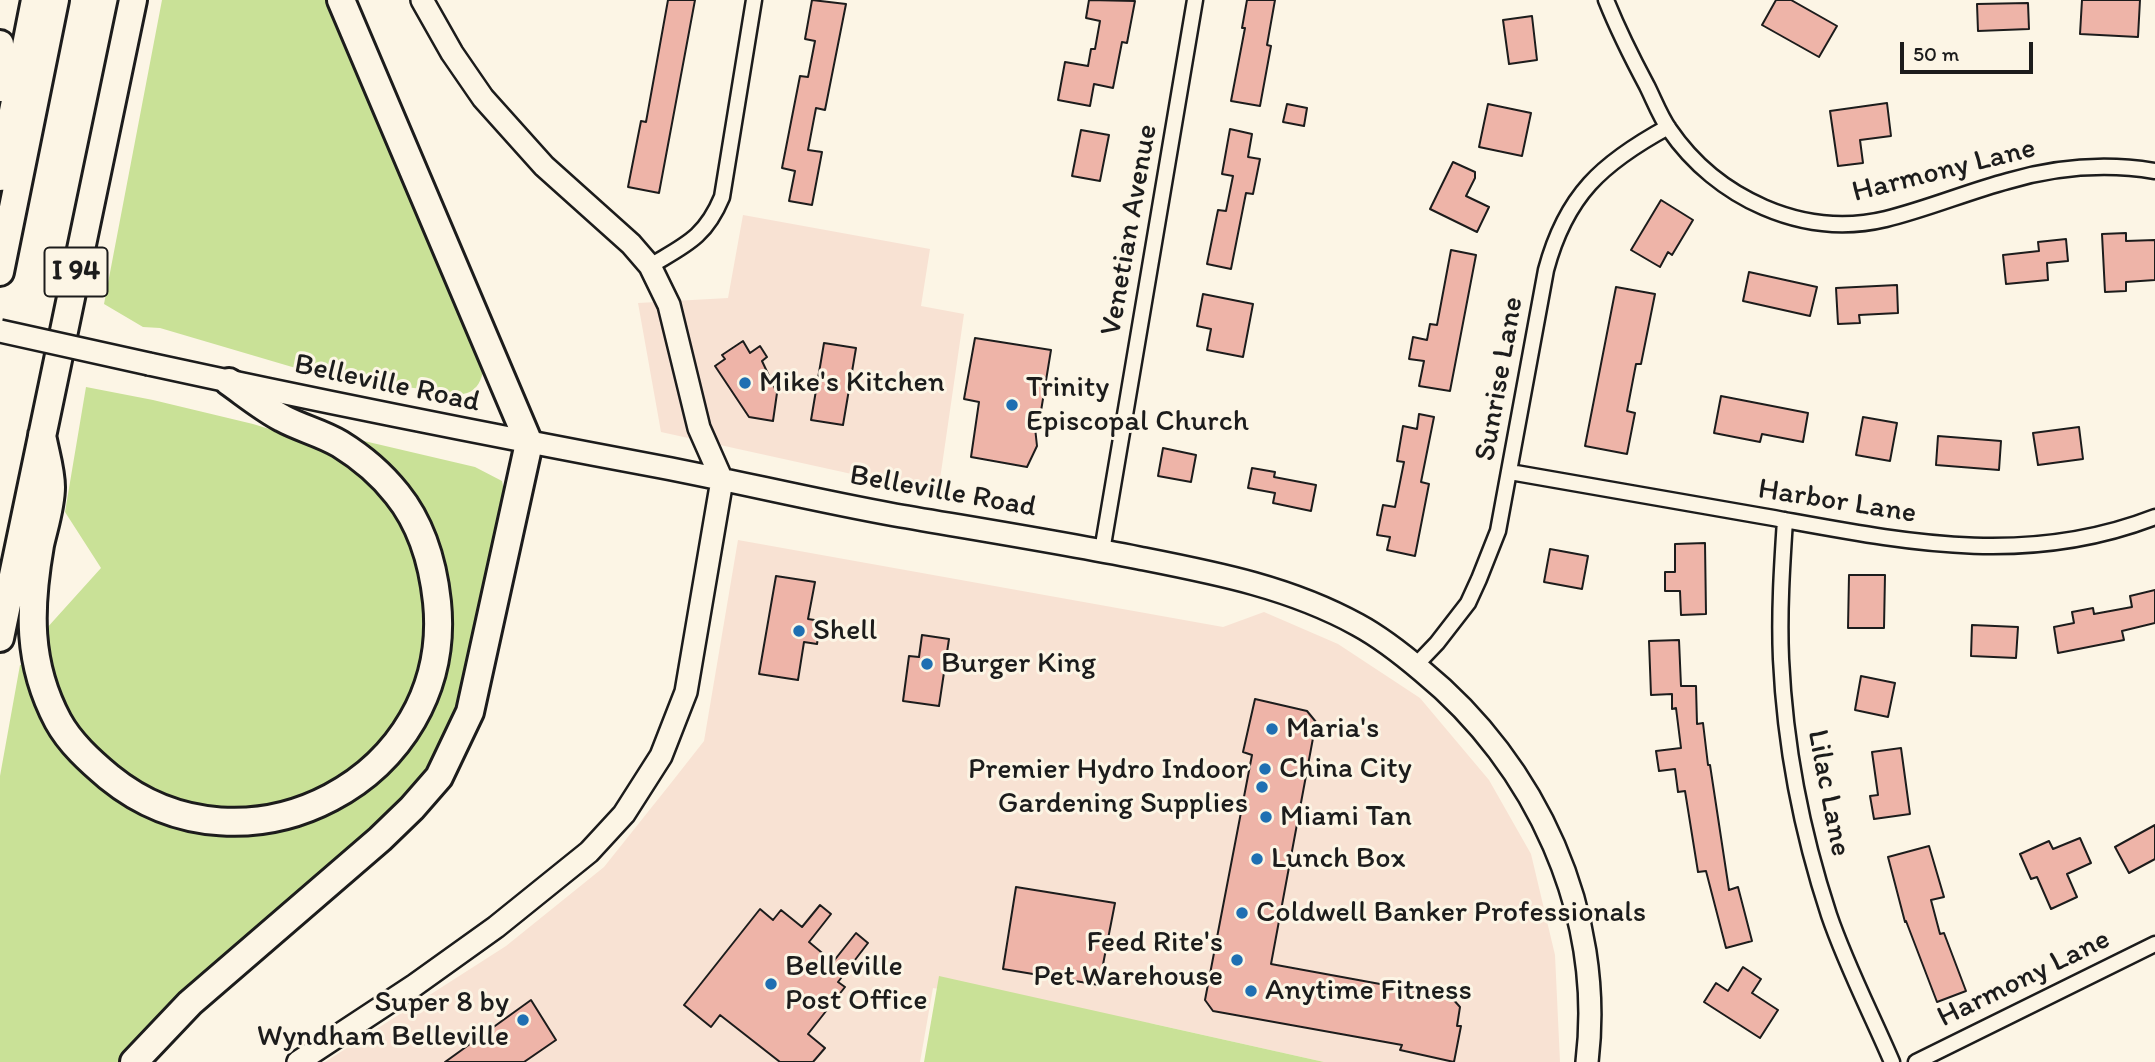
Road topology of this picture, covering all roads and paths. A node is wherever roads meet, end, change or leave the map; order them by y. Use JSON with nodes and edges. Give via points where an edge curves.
{"nodes":[{"id":1,"x":35,"y":0,"type":"edge"},
{"id":2,"x":55,"y":0,"type":"edge"},
{"id":3,"x":133,"y":0,"type":"edge"},
{"id":4,"x":341,"y":0,"type":"edge"},
{"id":5,"x":422,"y":0,"type":"edge"},
{"id":6,"x":754,"y":0,"type":"edge"},
{"id":7,"x":1195,"y":0,"type":"edge"},
{"id":8,"x":1606,"y":0,"type":"edge"},
{"id":9,"x":0,"y":44,"type":"edge"},
{"id":10,"x":0,"y":88,"type":"edge"},
{"id":11,"x":1668,"y":127,"type":"junction"},
{"id":12,"x":2155,"y":171,"type":"edge"},
{"id":13,"x":0,"y":177,"type":"edge"},
{"id":14,"x":650,"y":266,"type":"junction"},
{"id":15,"x":0,"y":272,"type":"edge"},
{"id":16,"x":0,"y":331,"type":"edge"},
{"id":17,"x":229,"y":382,"type":"junction"},
{"id":18,"x":42,"y":435,"type":"junction"},
{"id":19,"x":529,"y":443,"type":"junction"},
{"id":20,"x":1510,"y":472,"type":"junction"},
{"id":21,"x":722,"y":480,"type":"junction"},
{"id":22,"x":2155,"y":517,"type":"edge"},
{"id":23,"x":1785,"y":520,"type":"junction"},
{"id":24,"x":1102,"y":551,"type":"junction"},
{"id":25,"x":0,"y":638,"type":"edge"},
{"id":26,"x":1416,"y":665,"type":"junction"},
{"id":27,"x":2155,"y":944,"type":"edge"},
{"id":28,"x":134,"y":1062,"type":"edge"},
{"id":29,"x":298,"y":1062,"type":"edge"},
{"id":30,"x":1587,"y":1062,"type":"edge"},
{"id":31,"x":1892,"y":1062,"type":"edge"},
{"id":32,"x":1916,"y":1062,"type":"edge"}],
"edges":[{"from":1,"to":13,"type":"highway"},
{"from":2,"to":15,"type":"highway","number":"I 94"},
{"from":3,"to":18,"type":"highway","number":"I 94"},
{"from":4,"to":19,"type":"highway"},
{"from":5,"to":14,"type":"main road","via":[[490,106],[544,166]]},
{"from":6,"to":14,"type":"street","via":[[722,197],[702,232]]},
{"from":7,"to":24,"type":"street","name":"Venetian Avenue"},
{"from":8,"to":11,"type":"street","name":"Harmony Lane"},
{"from":9,"to":10,"type":"highway"},
{"from":11,"to":12,"type":"street","name":"Harmony Lane","via":[[1698,164],[1734,192],[1775,212],[1820,223],[1885,219],[2050,171],[2104,167]]},
{"from":11,"to":20,"type":"street","name":"Sunrise Lane","via":[[1602,170],[1558,233],[1546,270]]},
{"from":14,"to":21,"type":"main road","via":[[669,305],[699,428]]},
{"from":16,"to":17,"type":"main road","name":"Belleville Road","bridge":true},
{"from":17,"to":18,"type":"highway","via":[[282,418],[340,444],[374,470],[398,495],[420,530],[433,573],[438,620],[433,668],[417,713],[369,774],[314,808],[254,822],[186,817],[124,789],[78,748],[59,723],[34,659],[35,573],[51,488]]},
{"from":17,"to":19,"type":"main road","name":"Belleville Road"},
{"from":18,"to":25,"type":"highway","number":"I 94"},
{"from":19,"to":21,"type":"main road","name":"Belleville Road"},
{"from":19,"to":28,"type":"highway","via":[[470,712],[439,777],[380,839],[190,1003]]},
{"from":20,"to":23,"type":"street","name":"Harbor Lane"},
{"from":20,"to":26,"type":"street","name":"Sunrise Lane","via":[[1497,531],[1468,603]]},
{"from":21,"to":24,"type":"main road","name":"Belleville Road"},
{"from":21,"to":29,"type":"main road","via":[[686,692],[661,756],[624,814],[589,852],[496,927]]},
{"from":22,"to":23,"type":"street","name":"Harbor Lane","via":[[2079,539],[1998,547],[1925,543]]},
{"from":23,"to":31,"type":"street","name":"Lilac Lane","via":[[1781,659],[1800,806],[1830,917]]},
{"from":24,"to":26,"type":"main road","name":"Belleville Road","via":[[1232,576],[1292,595],[1362,627]]},
{"from":26,"to":30,"type":"main road","name":"Belleville Road","via":[[1452,695],[1499,748],[1528,792],[1556,850],[1570,887],[1584,953],[1589,992]]},
{"from":27,"to":32,"type":"street","name":"Harmony Lane"}]}
